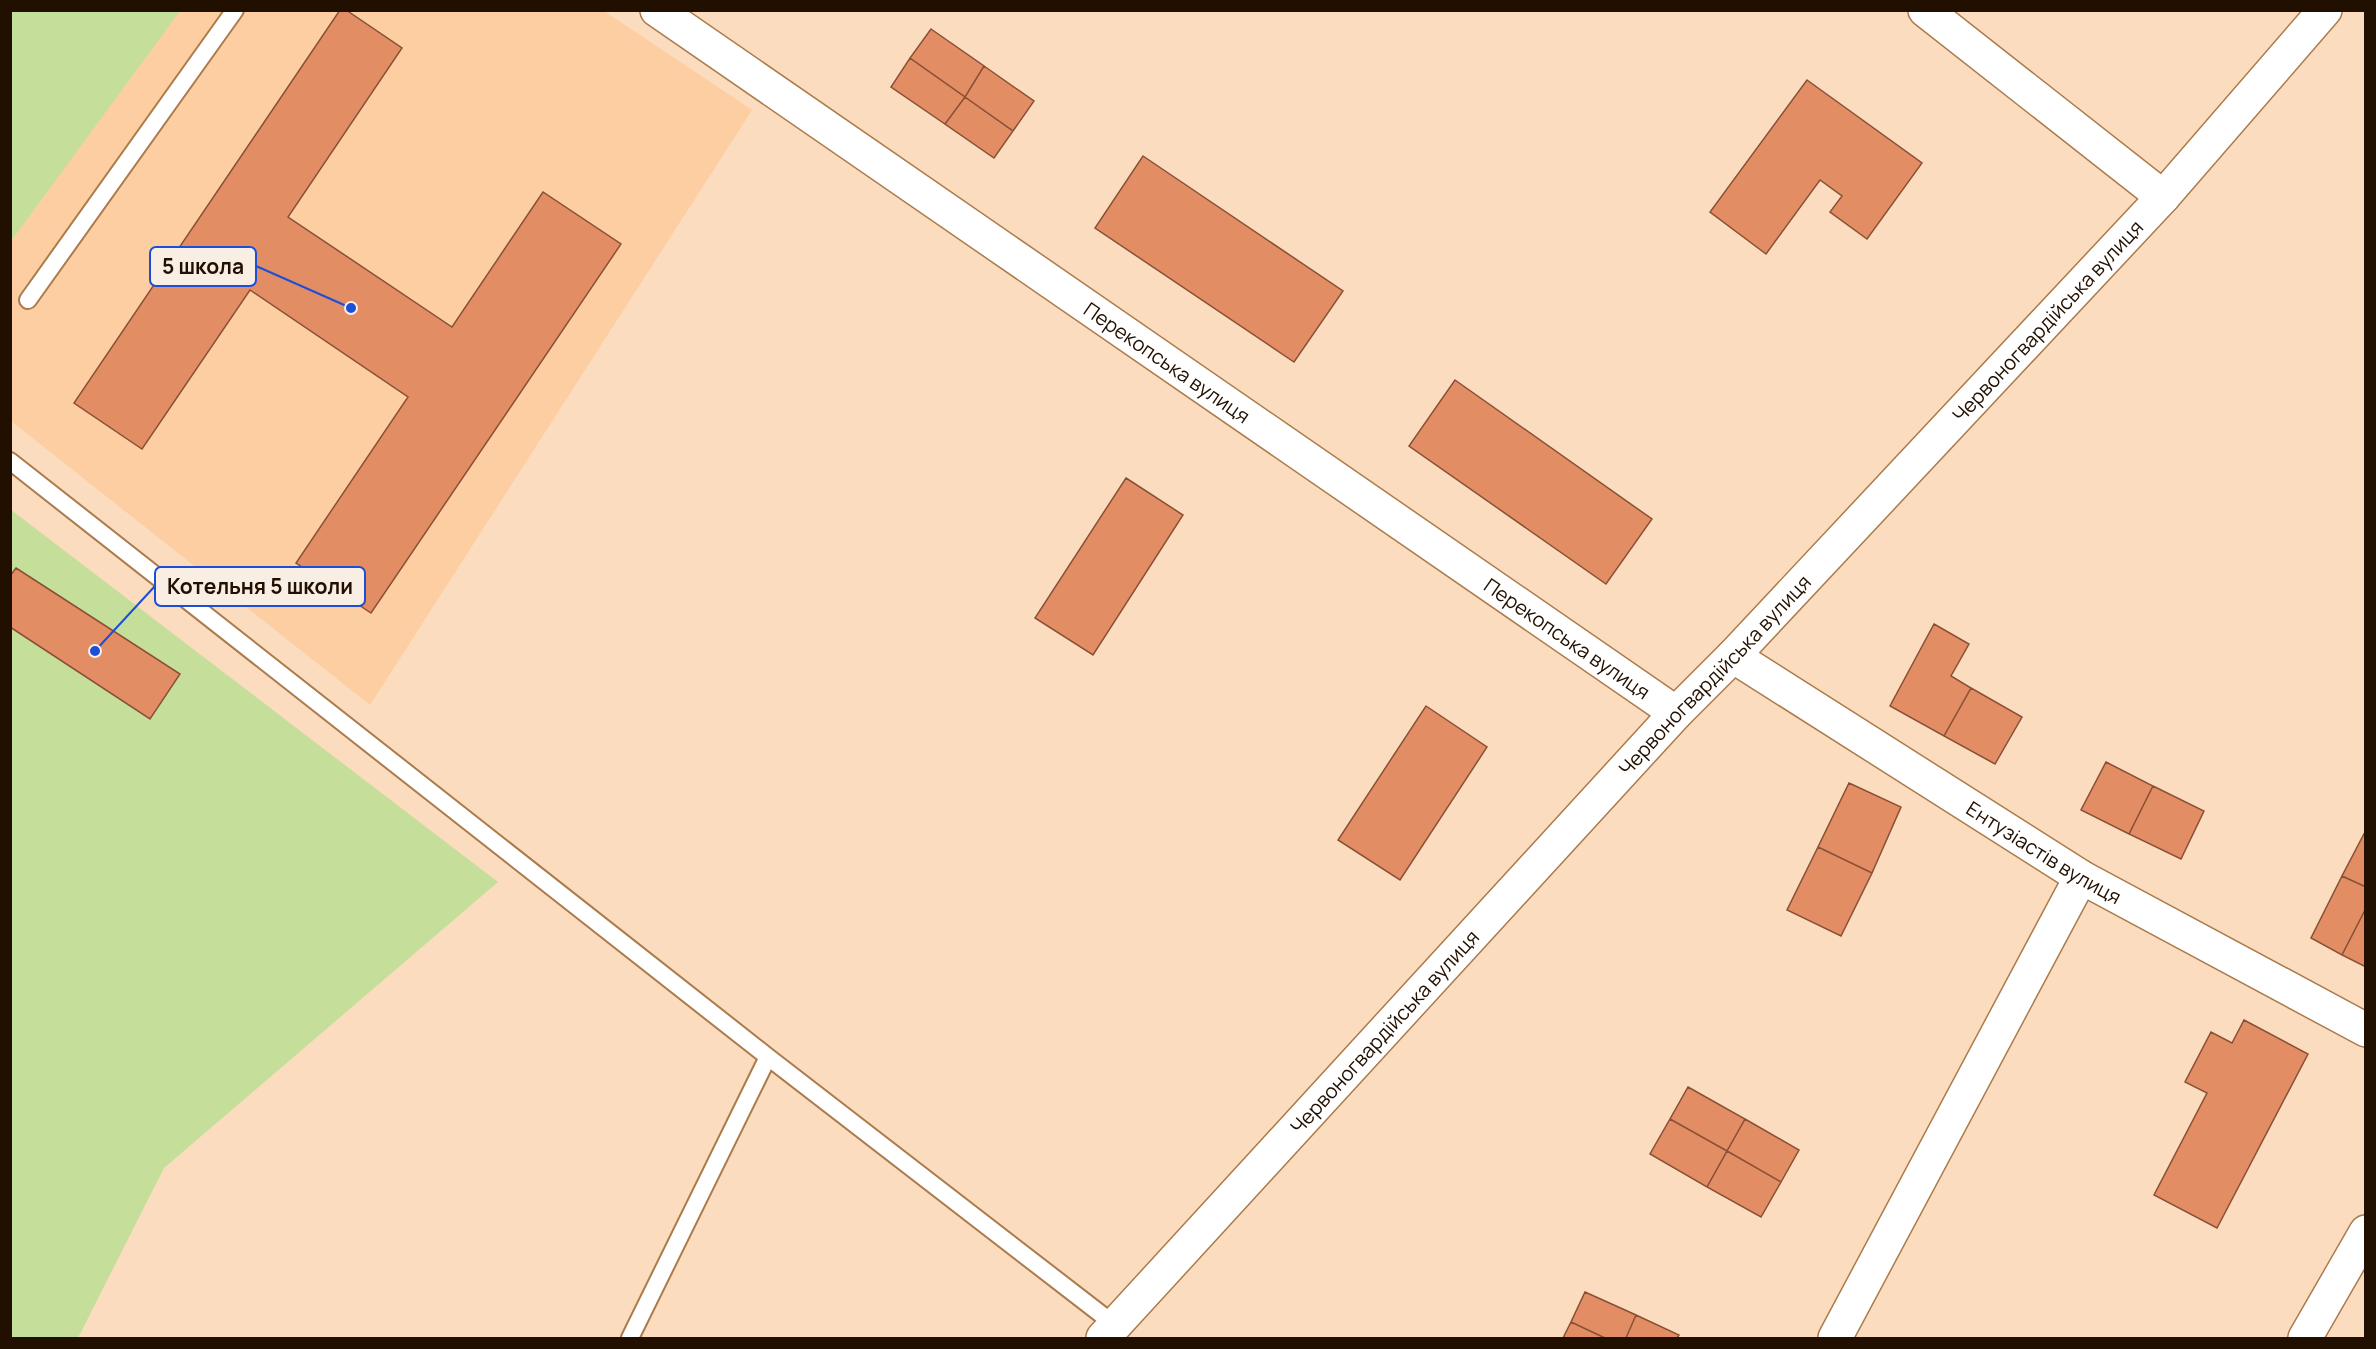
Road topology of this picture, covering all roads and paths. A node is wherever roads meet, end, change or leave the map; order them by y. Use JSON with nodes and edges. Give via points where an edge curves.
{"nodes":[{"id":1,"x":235,"y":10,"type":"edge"},
{"id":2,"x":657,"y":10,"type":"edge"},
{"id":3,"x":1925,"y":10,"type":"edge"},
{"id":4,"x":2319,"y":13,"type":"edge"},
{"id":5,"x":2163,"y":197,"type":"junction"},
{"id":6,"x":28,"y":300,"type":"dead end"},
{"id":7,"x":10,"y":461,"type":"edge"},
{"id":8,"x":1733,"y":656,"type":"junction"},
{"id":9,"x":1676,"y":713,"type":"junction"},
{"id":10,"x":2081,"y":877,"type":"junction"},
{"id":11,"x":2366,"y":1030,"type":"edge"},
{"id":12,"x":768,"y":1057,"type":"junction"},
{"id":13,"x":2366,"y":1232,"type":"edge"},
{"id":14,"x":1109,"y":1332,"type":"edge"},
{"id":15,"x":630,"y":1338,"type":"edge"},
{"id":16,"x":1835,"y":1338,"type":"edge"},
{"id":17,"x":2304,"y":1338,"type":"edge"}],
"edges":[{"from":1,"to":6,"type":"lane"},
{"from":2,"to":9,"type":"street","name":"Перекопська вулиця"},
{"from":3,"to":5,"type":"street"},
{"from":4,"to":5,"type":"street","name":"Червоногвардійська вулиця"},
{"from":5,"to":8,"type":"street","name":"Червоногвардійська вулиця"},
{"from":7,"to":12,"type":"lane"},
{"from":8,"to":9,"type":"street","name":"Червоногвардійська вулиця"},
{"from":8,"to":10,"type":"street","name":"Ентузіастів вулиця"},
{"from":9,"to":14,"type":"street","name":"Червоногвардійська вулиця"},
{"from":10,"to":11,"type":"street","name":"Ентузіастів вулиця"},
{"from":10,"to":16,"type":"street"},
{"from":12,"to":14,"type":"lane"},
{"from":12,"to":15,"type":"lane"},
{"from":13,"to":17,"type":"street"}]}
